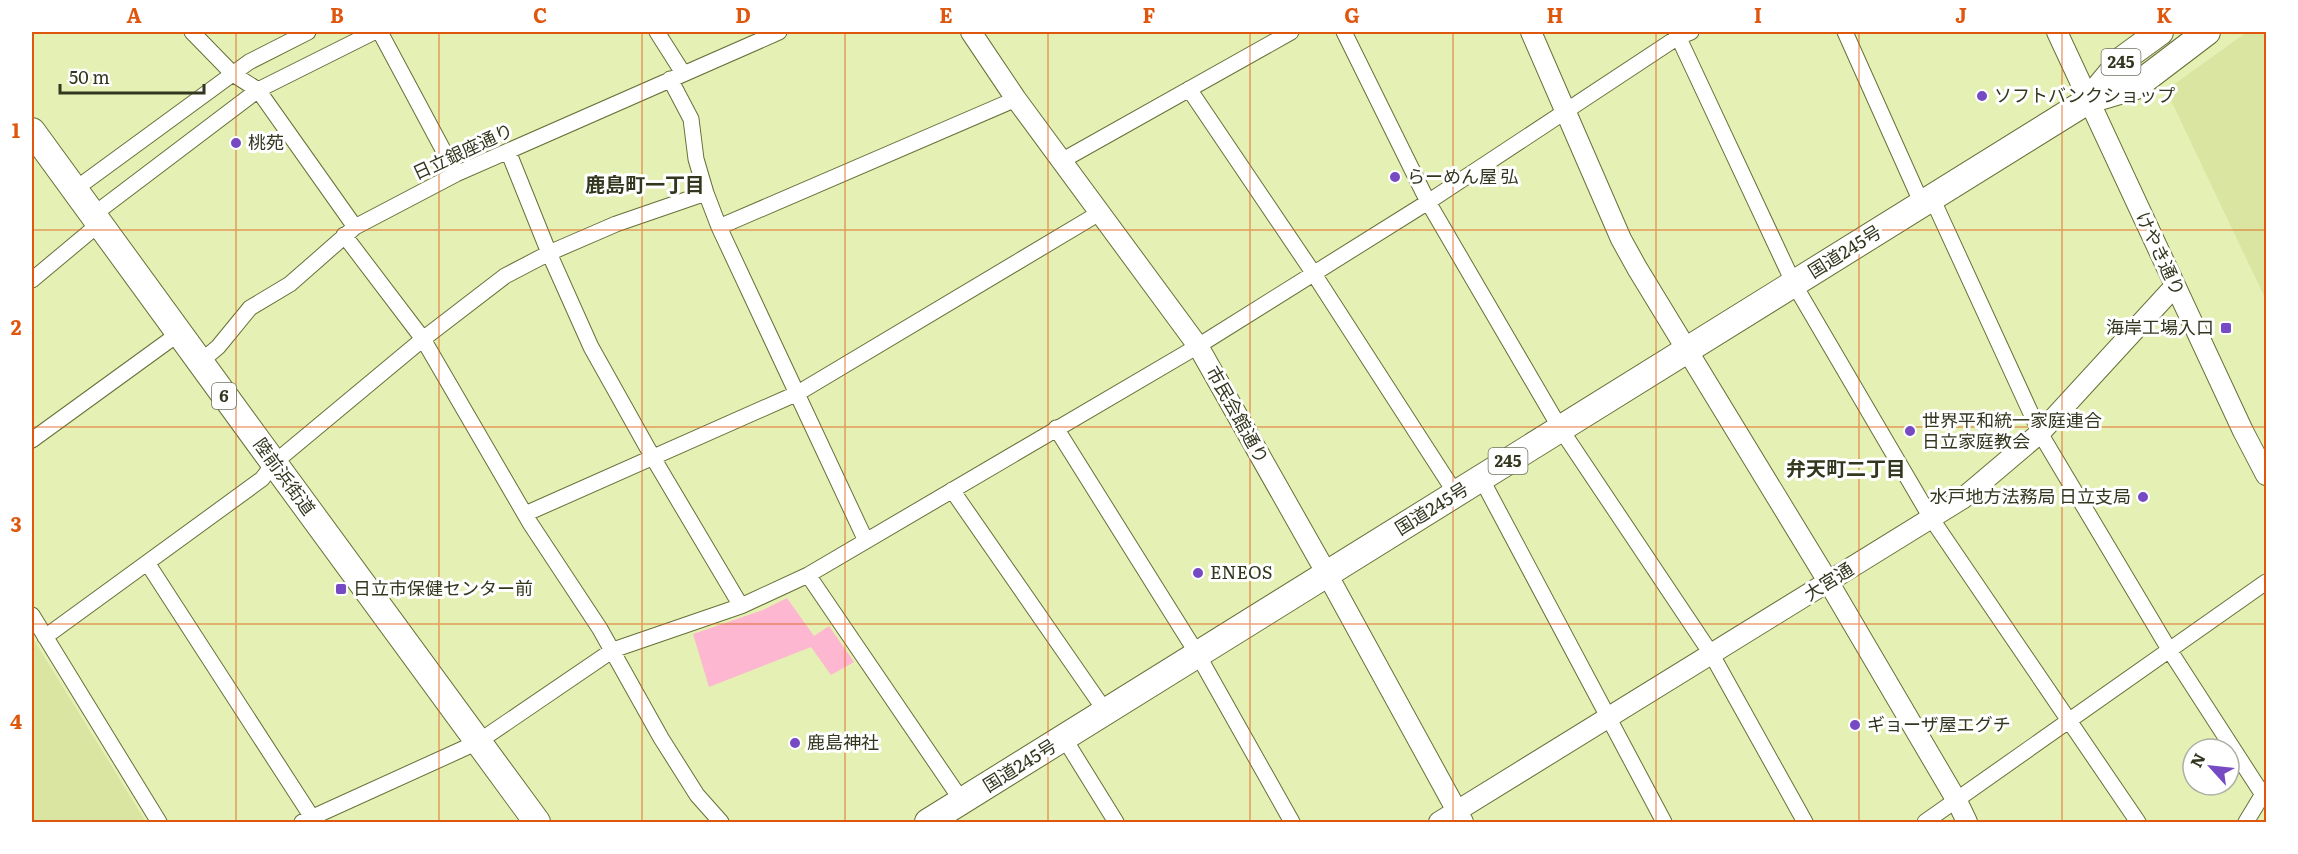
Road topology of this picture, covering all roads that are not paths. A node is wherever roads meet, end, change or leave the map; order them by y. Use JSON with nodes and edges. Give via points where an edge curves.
{"nodes":[{"id":1,"x":192,"y":32,"type":"edge"},
{"id":2,"x":308,"y":32,"type":"edge"},
{"id":3,"x":374,"y":32,"type":"edge"},
{"id":4,"x":380,"y":32,"type":"edge"},
{"id":5,"x":657,"y":32,"type":"edge"},
{"id":6,"x":779,"y":32,"type":"edge"},
{"id":7,"x":971,"y":32,"type":"edge"},
{"id":8,"x":1291,"y":32,"type":"edge"},
{"id":9,"x":1344,"y":32,"type":"edge"},
{"id":10,"x":1532,"y":32,"type":"edge"},
{"id":11,"x":1845,"y":32,"type":"edge"},
{"id":12,"x":2057,"y":32,"type":"edge"},
{"id":13,"x":2160,"y":32,"type":"edge"},
{"id":14,"x":2207,"y":32,"type":"edge"},
{"id":15,"x":1682,"y":33,"type":"edge"},
{"id":16,"x":1270,"y":37,"type":"edge"},
{"id":17,"x":233,"y":74,"type":"junction"},
{"id":18,"x":677,"y":76,"type":"junction"},
{"id":19,"x":1189,"y":89,"type":"junction"},
{"id":20,"x":258,"y":90,"type":"junction"},
{"id":21,"x":1016,"y":99,"type":"junction"},
{"id":22,"x":2089,"y":100,"type":"junction"},
{"id":23,"x":1565,"y":112,"type":"junction"},
{"id":24,"x":32,"y":131,"type":"edge"},
{"id":25,"x":508,"y":152,"type":"junction"},
{"id":26,"x":1063,"y":160,"type":"junction"},
{"id":27,"x":456,"y":174,"type":"junction"},
{"id":28,"x":74,"y":190,"type":"junction"},
{"id":29,"x":706,"y":193,"type":"junction"},
{"id":30,"x":1927,"y":201,"type":"junction"},
{"id":31,"x":1428,"y":202,"type":"junction"},
{"id":32,"x":1101,"y":212,"type":"junction"},
{"id":33,"x":96,"y":220,"type":"junction"},
{"id":34,"x":719,"y":227,"type":"junction"},
{"id":35,"x":350,"y":231,"type":"junction"},
{"id":36,"x":549,"y":253,"type":"junction"},
{"id":37,"x":1314,"y":274,"type":"junction"},
{"id":38,"x":32,"y":280,"type":"edge"},
{"id":39,"x":1794,"y":284,"type":"junction"},
{"id":40,"x":2175,"y":286,"type":"junction"},
{"id":41,"x":178,"y":334,"type":"junction"},
{"id":42,"x":423,"y":339,"type":"junction"},
{"id":43,"x":1198,"y":346,"type":"junction"},
{"id":44,"x":1686,"y":350,"type":"junction"},
{"id":45,"x":199,"y":363,"type":"junction"},
{"id":46,"x":798,"y":393,"type":"junction"},
{"id":47,"x":1056,"y":428,"type":"junction"},
{"id":48,"x":1560,"y":428,"type":"junction"},
{"id":49,"x":2040,"y":433,"type":"junction"},
{"id":50,"x":32,"y":440,"type":"edge"},
{"id":51,"x":652,"y":456,"type":"junction"},
{"id":52,"x":274,"y":463,"type":"junction"},
{"id":53,"x":2266,"y":475,"type":"edge"},
{"id":54,"x":1481,"y":478,"type":"junction"},
{"id":55,"x":952,"y":490,"type":"junction"},
{"id":56,"x":1456,"y":494,"type":"junction"},
{"id":57,"x":525,"y":514,"type":"junction"},
{"id":58,"x":1931,"y":518,"type":"junction"},
{"id":59,"x":866,"y":541,"type":"junction"},
{"id":60,"x":148,"y":564,"type":"junction"},
{"id":61,"x":1327,"y":574,"type":"junction"},
{"id":62,"x":808,"y":575,"type":"junction"},
{"id":63,"x":2266,"y":582,"type":"edge"},
{"id":64,"x":1829,"y":583,"type":"junction"},
{"id":65,"x":741,"y":606,"type":"junction"},
{"id":66,"x":32,"y":615,"type":"edge"},
{"id":67,"x":45,"y":637,"type":"junction"},
{"id":68,"x":613,"y":650,"type":"junction"},
{"id":69,"x":2170,"y":651,"type":"junction"},
{"id":70,"x":1197,"y":655,"type":"junction"},
{"id":71,"x":1712,"y":655,"type":"junction"},
{"id":72,"x":1106,"y":712,"type":"junction"},
{"id":73,"x":1608,"y":718,"type":"junction"},
{"id":74,"x":2071,"y":721,"type":"junction"},
{"id":75,"x":1064,"y":738,"type":"junction"},
{"id":76,"x":478,"y":742,"type":"junction"},
{"id":77,"x":2265,"y":792,"type":"edge"},
{"id":78,"x":962,"y":801,"type":"junction"},
{"id":79,"x":1957,"y":801,"type":"junction"},
{"id":80,"x":1461,"y":817,"type":"edge"},
{"id":81,"x":310,"y":821,"type":"edge"},
{"id":82,"x":159,"y":822,"type":"edge"},
{"id":83,"x":537,"y":822,"type":"edge"},
{"id":84,"x":721,"y":822,"type":"edge"},
{"id":85,"x":928,"y":822,"type":"edge"},
{"id":86,"x":1116,"y":822,"type":"edge"},
{"id":87,"x":1292,"y":822,"type":"edge"},
{"id":88,"x":1439,"y":822,"type":"edge"},
{"id":89,"x":1664,"y":822,"type":"edge"},
{"id":90,"x":1805,"y":822,"type":"edge"},
{"id":91,"x":1925,"y":822,"type":"edge"},
{"id":92,"x":1967,"y":822,"type":"edge"},
{"id":93,"x":2138,"y":822,"type":"edge"},
{"id":94,"x":2246,"y":822,"type":"edge"}],
"edges":[{"from":1,"to":17,"type":"street"},
{"from":2,"to":17,"type":"street"},
{"from":3,"to":20,"type":"street"},
{"from":4,"to":27,"type":"street"},
{"from":5,"to":18,"type":"street"},
{"from":6,"to":18,"type":"street","name":"日立銀座通り"},
{"from":7,"to":21,"type":"street","name":"市民会館通り"},
{"from":8,"to":16,"type":"street"},
{"from":9,"to":31,"type":"street"},
{"from":10,"to":23,"type":"street"},
{"from":11,"to":30,"type":"street"},
{"from":12,"to":22,"type":"street","name":"けやき通り"},
{"from":13,"to":22,"type":"highway","name":"国道245号","number":"245","via":[[2122,59]]},
{"from":14,"to":22,"type":"highway","name":"国道245号","number":"245","via":[[2136,86]]},
{"from":15,"to":23,"type":"street"},
{"from":15,"to":39,"type":"street"},
{"from":16,"to":19,"type":"street"},
{"from":17,"to":20,"type":"street"},
{"from":17,"to":28,"type":"street"},
{"from":18,"to":25,"type":"street","name":"日立銀座通り"},
{"from":18,"to":29,"type":"street","via":[[691,119],[696,159]]},
{"from":19,"to":26,"type":"street"},
{"from":19,"to":37,"type":"street"},
{"from":20,"to":33,"type":"street"},
{"from":20,"to":35,"type":"street"},
{"from":21,"to":26,"type":"street","name":"市民会館通り"},
{"from":21,"to":34,"type":"street"},
{"from":22,"to":30,"type":"highway","name":"国道245号","number":"245"},
{"from":22,"to":40,"type":"street","name":"けやき通り"},
{"from":23,"to":31,"type":"street"},
{"from":23,"to":44,"type":"street","via":[[1621,238]]},
{"from":24,"to":28,"type":"highway","name":"陸前浜街道","number":"6"},
{"from":25,"to":27,"type":"street","name":"日立銀座通り"},
{"from":25,"to":36,"type":"street"},
{"from":26,"to":32,"type":"street","name":"市民会館通り"},
{"from":27,"to":35,"type":"street","name":"日立銀座通り"},
{"from":28,"to":33,"type":"highway","name":"陸前浜街道","number":"6"},
{"from":29,"to":34,"type":"street"},
{"from":29,"to":36,"type":"street","via":[[616,224]]},
{"from":30,"to":39,"type":"highway","name":"国道245号","number":"245"},
{"from":30,"to":49,"type":"street"},
{"from":31,"to":37,"type":"street"},
{"from":31,"to":48,"type":"street"},
{"from":32,"to":43,"type":"street","name":"市民会館通り"},
{"from":32,"to":46,"type":"street"},
{"from":33,"to":38,"type":"street"},
{"from":33,"to":41,"type":"highway","name":"陸前浜街道","number":"6"},
{"from":34,"to":46,"type":"street"},
{"from":35,"to":42,"type":"street"},
{"from":35,"to":45,"type":"street","name":"日立銀座通り","via":[[290,284],[250,308],[218,347]]},
{"from":36,"to":42,"type":"street","via":[[505,276]]},
{"from":36,"to":51,"type":"street","via":[[591,347]]},
{"from":37,"to":43,"type":"street"},
{"from":37,"to":56,"type":"street"},
{"from":39,"to":44,"type":"highway","name":"国道245号","number":"245"},
{"from":39,"to":58,"type":"street"},
{"from":40,"to":49,"type":"street","name":"大宮通"},
{"from":40,"to":53,"type":"street","name":"けやき通り"},
{"from":41,"to":45,"type":"highway","name":"陸前浜街道","number":"6"},
{"from":41,"to":50,"type":"street"},
{"from":42,"to":52,"type":"street"},
{"from":42,"to":57,"type":"street"},
{"from":43,"to":47,"type":"street"},
{"from":43,"to":61,"type":"street","name":"市民会館通り"},
{"from":44,"to":48,"type":"highway","name":"国道245号","number":"245"},
{"from":44,"to":64,"type":"street"},
{"from":45,"to":52,"type":"highway","name":"陸前浜街道","number":"6"},
{"from":46,"to":51,"type":"street"},
{"from":46,"to":59,"type":"street"},
{"from":47,"to":55,"type":"street"},
{"from":47,"to":70,"type":"street"},
{"from":48,"to":54,"type":"highway","name":"国道245号","number":"245"},
{"from":48,"to":71,"type":"street"},
{"from":49,"to":58,"type":"street","name":"大宮通","via":[[1962,499]]},
{"from":49,"to":69,"type":"street"},
{"from":51,"to":57,"type":"street"},
{"from":51,"to":65,"type":"street"},
{"from":52,"to":60,"type":"street","via":[[262,479]]},
{"from":52,"to":76,"type":"highway","name":"陸前浜街道","number":"6"},
{"from":54,"to":56,"type":"highway","name":"国道245号","number":"245"},
{"from":54,"to":73,"type":"street"},
{"from":55,"to":59,"type":"street"},
{"from":55,"to":72,"type":"street"},
{"from":56,"to":61,"type":"highway","name":"国道245号","number":"245"},
{"from":57,"to":68,"type":"street"},
{"from":58,"to":64,"type":"street","name":"大宮通"},
{"from":58,"to":74,"type":"street"},
{"from":59,"to":62,"type":"street"},
{"from":60,"to":67,"type":"street"},
{"from":60,"to":81,"type":"street"},
{"from":61,"to":70,"type":"highway","name":"国道245号","number":"245"},
{"from":61,"to":80,"type":"street","name":"市民会館通り"},
{"from":62,"to":65,"type":"street"},
{"from":62,"to":78,"type":"street"},
{"from":63,"to":69,"type":"street"},
{"from":64,"to":71,"type":"street","name":"大宮通"},
{"from":64,"to":79,"type":"street"},
{"from":65,"to":68,"type":"street"},
{"from":66,"to":67,"type":"street"},
{"from":67,"to":82,"type":"street"},
{"from":68,"to":76,"type":"street"},
{"from":68,"to":84,"type":"street","via":[[661,738],[697,795]]},
{"from":69,"to":74,"type":"street"},
{"from":69,"to":77,"type":"street"},
{"from":70,"to":72,"type":"highway","name":"国道245号","number":"245"},
{"from":70,"to":87,"type":"street"},
{"from":71,"to":73,"type":"street","name":"大宮通"},
{"from":71,"to":90,"type":"street"},
{"from":72,"to":75,"type":"highway","name":"国道245号","number":"245"},
{"from":73,"to":80,"type":"street","name":"大宮通"},
{"from":73,"to":89,"type":"street"},
{"from":74,"to":79,"type":"street"},
{"from":74,"to":93,"type":"street"},
{"from":75,"to":78,"type":"highway","name":"国道245号","number":"245"},
{"from":75,"to":86,"type":"street"},
{"from":76,"to":81,"type":"street"},
{"from":76,"to":83,"type":"highway","name":"陸前浜街道","number":"6"},
{"from":77,"to":94,"type":"street"},
{"from":78,"to":85,"type":"highway","name":"国道245号","number":"245"},
{"from":79,"to":91,"type":"street"},
{"from":79,"to":92,"type":"street"},
{"from":80,"to":88,"type":"street","name":"大宮通"}]}
